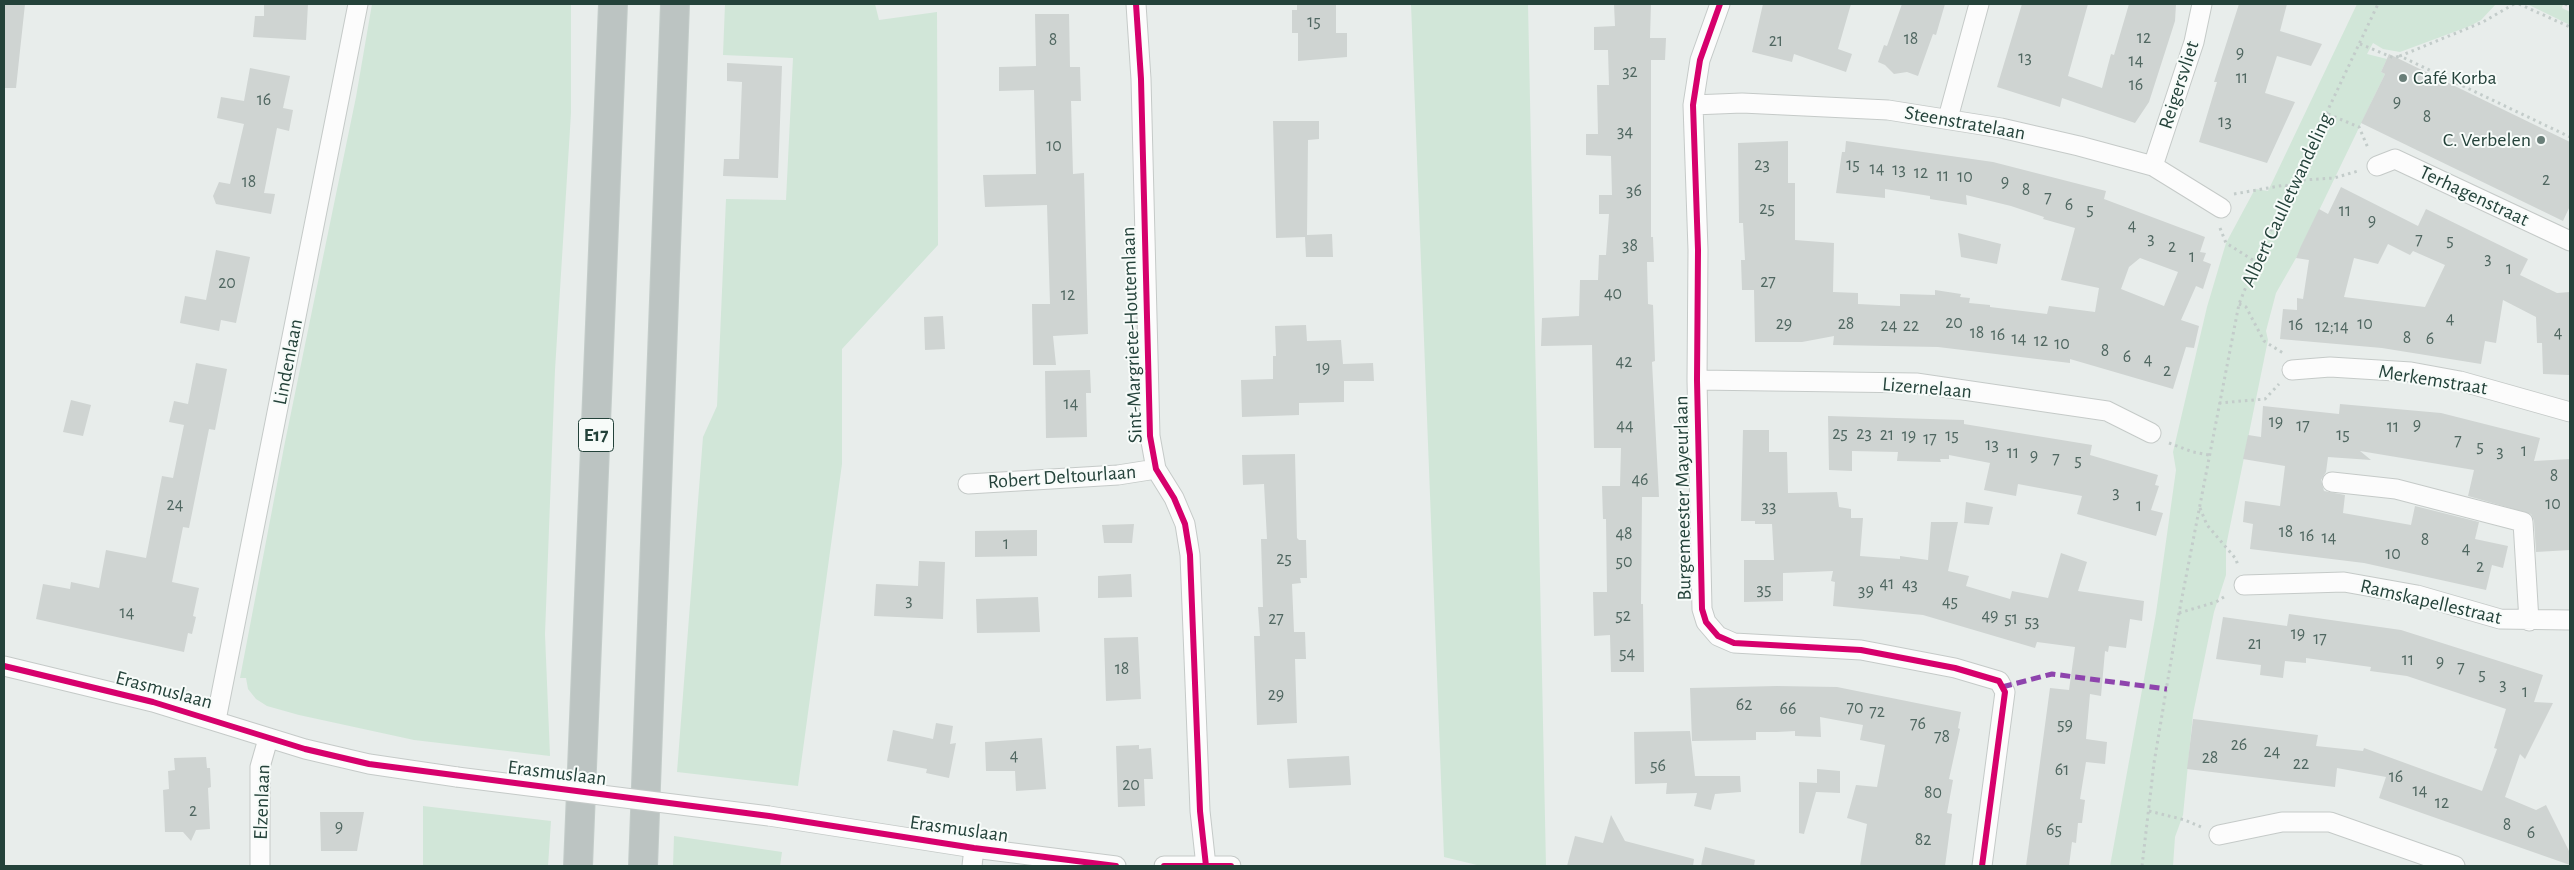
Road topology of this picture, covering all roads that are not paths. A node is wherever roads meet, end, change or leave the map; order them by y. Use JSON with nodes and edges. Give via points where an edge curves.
{"nodes":[{"id":1,"x":358,"y":4,"type":"edge"},
{"id":2,"x":614,"y":4,"type":"edge"},
{"id":3,"x":675,"y":4,"type":"edge"},
{"id":4,"x":1136,"y":4,"type":"edge"},
{"id":5,"x":1720,"y":4,"type":"edge"},
{"id":6,"x":1980,"y":4,"type":"edge"},
{"id":7,"x":2202,"y":4,"type":"edge"},
{"id":8,"x":1693,"y":105,"type":"junction"},
{"id":9,"x":1948,"y":118,"type":"junction"},
{"id":10,"x":2153,"y":166,"type":"junction"},
{"id":11,"x":2377,"y":166,"type":"road end"},
{"id":12,"x":2221,"y":208,"type":"dead end"},
{"id":13,"x":2570,"y":241,"type":"edge"},
{"id":14,"x":2292,"y":370,"type":"road end"},
{"id":15,"x":1697,"y":380,"type":"junction"},
{"id":16,"x":2570,"y":412,"type":"edge"},
{"id":17,"x":2152,"y":433,"type":"road end"},
{"id":18,"x":1156,"y":470,"type":"junction"},
{"id":19,"x":2332,"y":482,"type":"dead end"},
{"id":20,"x":968,"y":484,"type":"dead end"},
{"id":21,"x":2244,"y":585,"type":"road end"},
{"id":22,"x":2570,"y":620,"type":"edge"},
{"id":23,"x":2529,"y":621,"type":"junction"},
{"id":24,"x":4,"y":666,"type":"edge"},
{"id":25,"x":216,"y":720,"type":"junction"},
{"id":26,"x":268,"y":739,"type":"junction"},
{"id":27,"x":2219,"y":835,"type":"road end"},
{"id":28,"x":973,"y":857,"type":"edge"},
{"id":29,"x":260,"y":866,"type":"edge"},
{"id":30,"x":578,"y":866,"type":"edge"},
{"id":31,"x":643,"y":866,"type":"edge"},
{"id":32,"x":1116,"y":866,"type":"edge"},
{"id":33,"x":1164,"y":866,"type":"edge"},
{"id":34,"x":1206,"y":866,"type":"edge"},
{"id":35,"x":1220,"y":866,"type":"edge"},
{"id":36,"x":1231,"y":866,"type":"edge"},
{"id":37,"x":1982,"y":866,"type":"edge"},
{"id":38,"x":2455,"y":866,"type":"edge"}],
"edges":[{"from":1,"to":25,"type":"street","name":"Lindenlaan"},
{"from":2,"to":30,"type":"highway","number":"E17"},
{"from":3,"to":31,"type":"highway"},
{"from":4,"to":18,"type":"street","name":"Sint-Margriete-Houtemlaan","via":[[1141,79],[1150,436]]},
{"from":5,"to":8,"type":"street","name":"Burgemeester Mayeurlaan","via":[[1700,60]]},
{"from":6,"to":9,"type":"street"},
{"from":7,"to":10,"type":"street","name":"Reigersvliet","via":[[2194,42]]},
{"from":8,"to":9,"type":"street","name":"Steenstratelaan","via":[[1742,103],[1888,110]]},
{"from":8,"to":15,"type":"street","name":"Burgemeester Mayeurlaan","via":[[1698,250]]},
{"from":9,"to":10,"type":"street","name":"Steenstratelaan","via":[[2079,146]]},
{"from":10,"to":12,"type":"street","name":"Steenstratelaan"},
{"from":11,"to":13,"type":"street","name":"Terhagenstraat","via":[[2395,159]]},
{"from":14,"to":16,"type":"street","name":"Merkemstraat","via":[[2330,367],[2411,372],[2460,380]]},
{"from":15,"to":17,"type":"street","name":"Lizernelaan","via":[[1916,383],[2107,411]]},
{"from":15,"to":37,"type":"street","name":"Burgemeester Mayeurlaan","via":[[1702,609],[1706,622],[1718,636],[1734,643],[1861,650],[1955,668],[1999,681],[2005,692]]},
{"from":18,"to":20,"type":"street","name":"Robert Deltourlaan"},
{"from":18,"to":34,"type":"street","name":"Sint-Margriete-Houtemlaan","via":[[1174,498],[1185,524],[1190,555],[1200,811]]},
{"from":19,"to":23,"type":"street","name":"Ramskapellestraat","via":[[2396,489],[2523,522]]},
{"from":21,"to":23,"type":"street","name":"Ramskapellestraat","via":[[2344,582],[2417,595],[2500,619]]},
{"from":22,"to":23,"type":"street","name":"Ramskapellestraat"},
{"from":24,"to":25,"type":"street","name":"Erasmuslaan"},
{"from":25,"to":26,"type":"street","name":"Erasmuslaan"},
{"from":26,"to":28,"type":"street","name":"Erasmuslaan","bridge":true,"via":[[369,764],[769,816]]},
{"from":26,"to":29,"type":"street","name":"Elzenlaan","via":[[260,767]]},
{"from":27,"to":38,"type":"street","via":[[2282,822],[2330,822]]},
{"from":28,"to":32,"type":"street","name":"Erasmuslaan"},
{"from":33,"to":34,"type":"street"},
{"from":34,"to":35,"type":"street"},
{"from":35,"to":36,"type":"street"}]}
